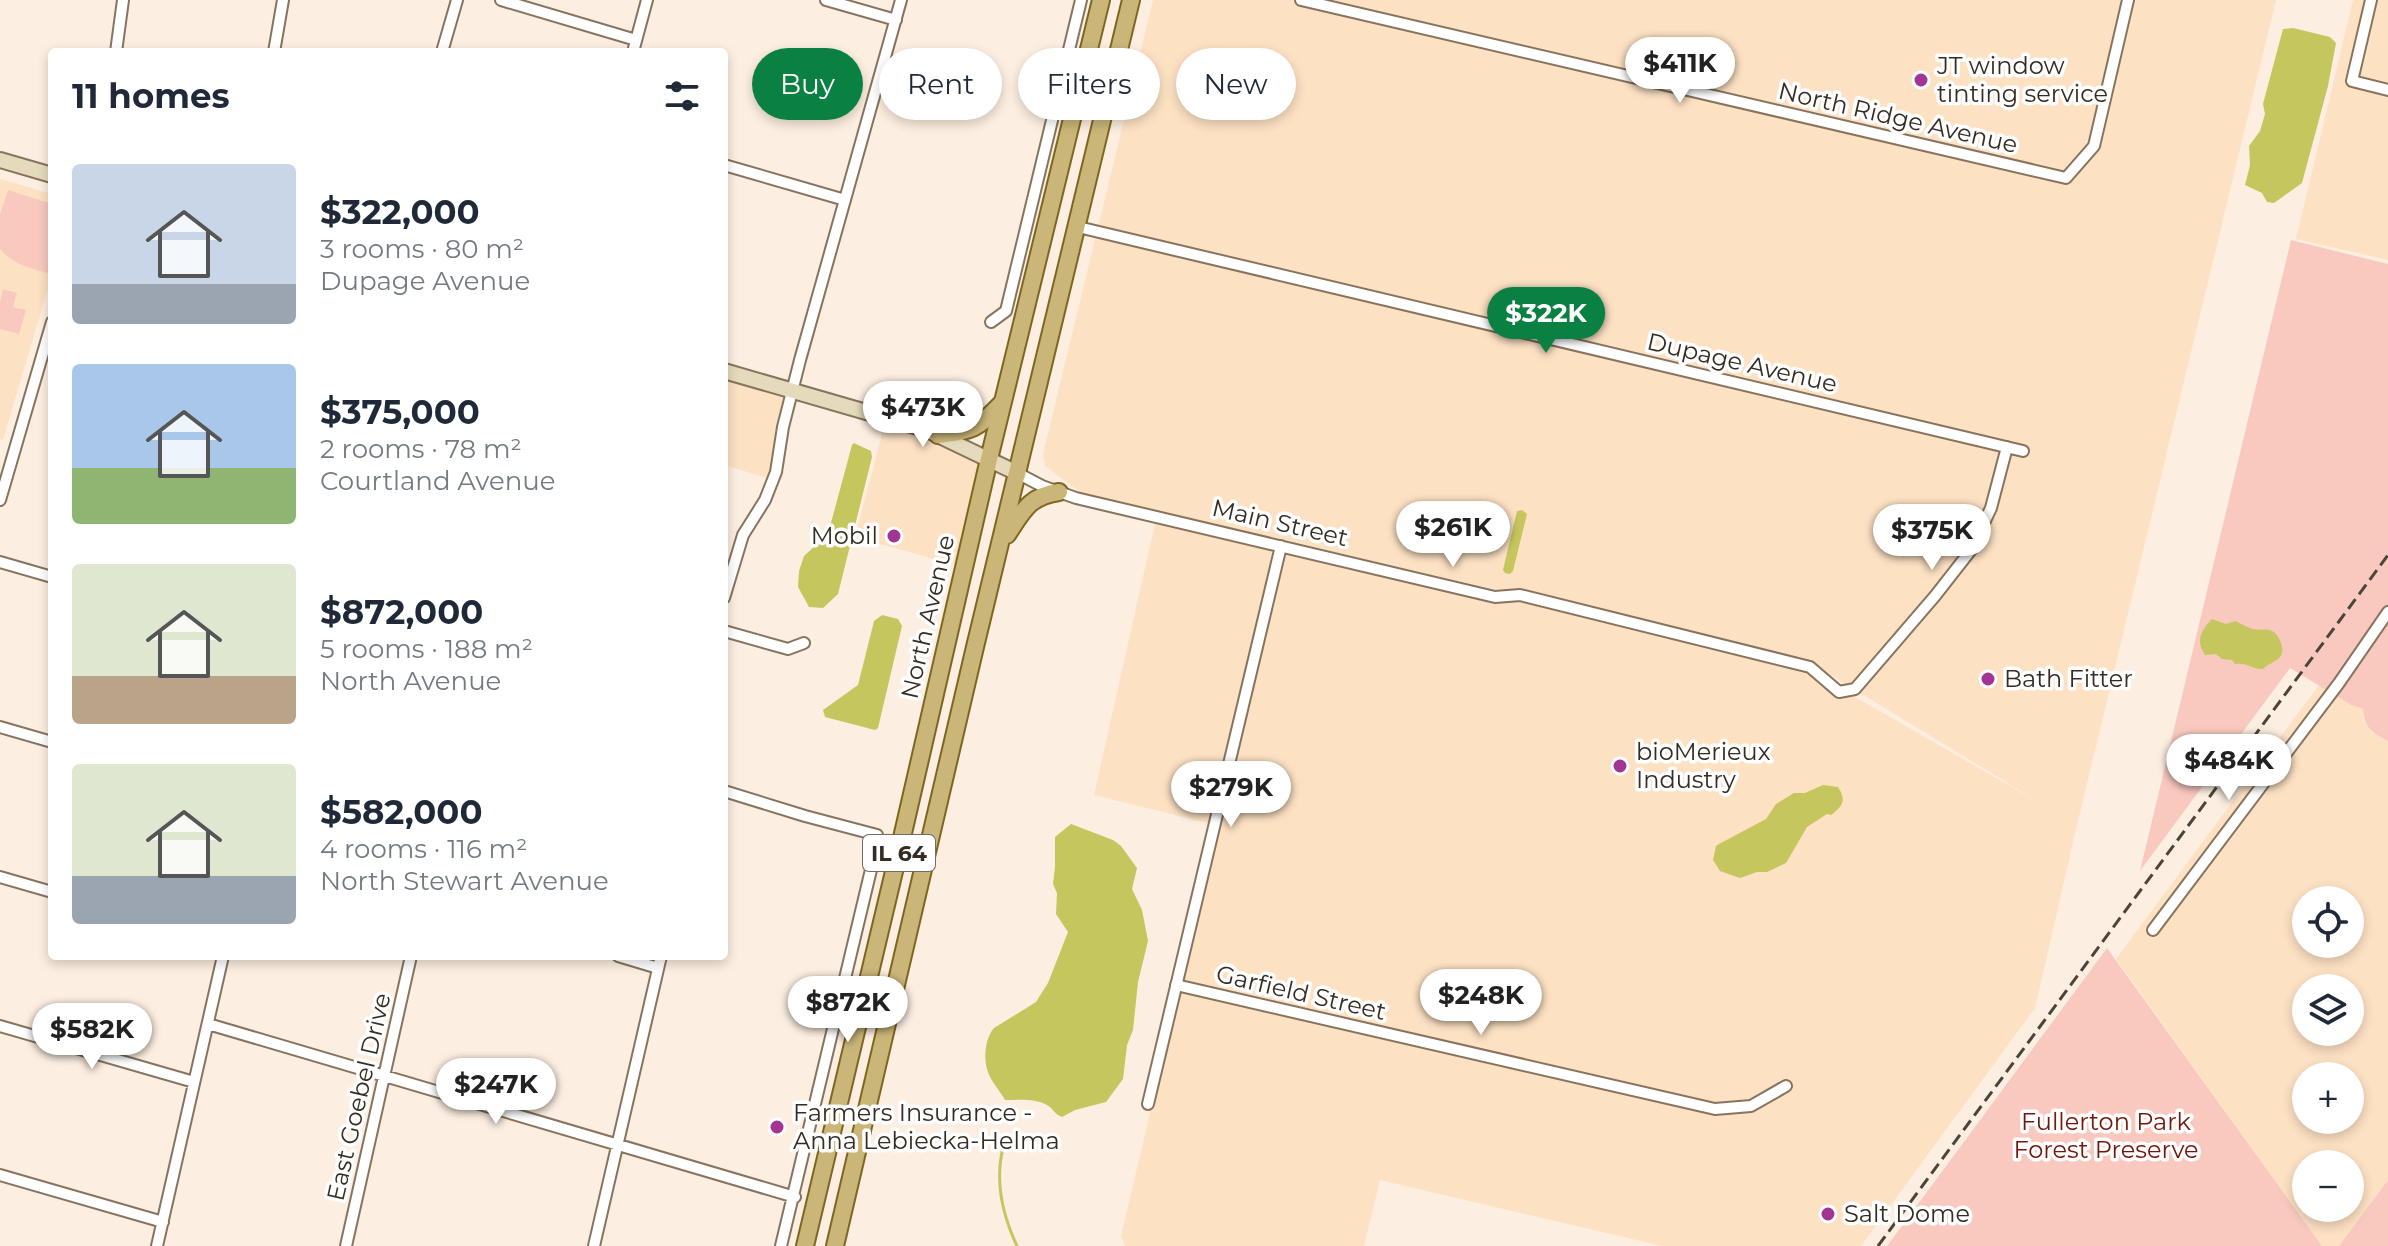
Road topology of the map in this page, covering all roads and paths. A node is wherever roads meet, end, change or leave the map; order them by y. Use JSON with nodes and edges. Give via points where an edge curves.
{"nodes":[{"id":1,"x":123,"y":0,"type":"edge"},
{"id":2,"x":283,"y":0,"type":"edge"},
{"id":3,"x":457,"y":0,"type":"edge"},
{"id":4,"x":501,"y":0,"type":"edge"},
{"id":5,"x":647,"y":0,"type":"edge"},
{"id":6,"x":826,"y":0,"type":"edge"},
{"id":7,"x":901,"y":0,"type":"edge"},
{"id":8,"x":1081,"y":0,"type":"edge"},
{"id":9,"x":1101,"y":0,"type":"edge"},
{"id":10,"x":1131,"y":0,"type":"edge"},
{"id":11,"x":1301,"y":0,"type":"edge"},
{"id":12,"x":2128,"y":0,"type":"edge"},
{"id":13,"x":2371,"y":0,"type":"edge"},
{"id":14,"x":896,"y":20,"type":"junction"},
{"id":15,"x":636,"y":40,"type":"junction"},
{"id":16,"x":117,"y":48,"type":"edge"},
{"id":17,"x":275,"y":48,"type":"edge"},
{"id":18,"x":443,"y":48,"type":"edge"},
{"id":19,"x":634,"y":48,"type":"edge"},
{"id":20,"x":2388,"y":90,"type":"edge"},
{"id":21,"x":0,"y":160,"type":"edge"},
{"id":22,"x":728,"y":166,"type":"edge"},
{"id":23,"x":48,"y":174,"type":"edge"},
{"id":24,"x":845,"y":200,"type":"junction"},
{"id":25,"x":1078,"y":227,"type":"junction"},
{"id":26,"x":991,"y":322,"type":"dead end"},
{"id":27,"x":47,"y":360,"type":"edge"},
{"id":28,"x":728,"y":372,"type":"edge"},
{"id":29,"x":792,"y":391,"type":"junction"},
{"id":30,"x":1002,"y":403,"type":"junction"},
{"id":31,"x":938,"y":435,"type":"junction"},
{"id":32,"x":2007,"y":447,"type":"junction"},
{"id":33,"x":2023,"y":451,"type":"dead end"},
{"id":34,"x":989,"y":459,"type":"junction"},
{"id":35,"x":1019,"y":474,"type":"junction"},
{"id":36,"x":1059,"y":492,"type":"junction"},
{"id":37,"x":0,"y":500,"type":"edge"},
{"id":38,"x":1001,"y":542,"type":"junction"},
{"id":39,"x":1281,"y":546,"type":"junction"},
{"id":40,"x":0,"y":562,"type":"edge"},
{"id":41,"x":48,"y":576,"type":"edge"},
{"id":42,"x":728,"y":585,"type":"edge"},
{"id":43,"x":2388,"y":612,"type":"edge"},
{"id":44,"x":728,"y":632,"type":"edge"},
{"id":45,"x":804,"y":643,"type":"dead end"},
{"id":46,"x":0,"y":727,"type":"edge"},
{"id":47,"x":48,"y":741,"type":"edge"},
{"id":48,"x":728,"y":792,"type":"edge"},
{"id":49,"x":0,"y":877,"type":"edge"},
{"id":50,"x":48,"y":891,"type":"edge"},
{"id":51,"x":2153,"y":930,"type":"dead end"},
{"id":52,"x":222,"y":960,"type":"edge"},
{"id":53,"x":410,"y":960,"type":"edge"},
{"id":54,"x":631,"y":960,"type":"edge"},
{"id":55,"x":660,"y":960,"type":"edge"},
{"id":56,"x":658,"y":968,"type":"junction"},
{"id":57,"x":1176,"y":985,"type":"junction"},
{"id":58,"x":208,"y":1024,"type":"junction"},
{"id":59,"x":0,"y":1026,"type":"edge"},
{"id":60,"x":384,"y":1076,"type":"junction"},
{"id":61,"x":194,"y":1082,"type":"junction"},
{"id":62,"x":1786,"y":1086,"type":"dead end"},
{"id":63,"x":1148,"y":1104,"type":"dead end"},
{"id":64,"x":619,"y":1144,"type":"junction"},
{"id":65,"x":0,"y":1175,"type":"edge"},
{"id":66,"x":795,"y":1197,"type":"junction"},
{"id":67,"x":163,"y":1222,"type":"junction"},
{"id":68,"x":157,"y":1246,"type":"edge"},
{"id":69,"x":346,"y":1246,"type":"edge"},
{"id":70,"x":594,"y":1246,"type":"edge"},
{"id":71,"x":781,"y":1246,"type":"edge"},
{"id":72,"x":805,"y":1246,"type":"edge"},
{"id":73,"x":835,"y":1246,"type":"edge"}],
"edges":[{"from":1,"to":16,"type":"street"},
{"from":2,"to":17,"type":"street"},
{"from":3,"to":18,"type":"street"},
{"from":4,"to":15,"type":"street"},
{"from":5,"to":15,"type":"street"},
{"from":6,"to":14,"type":"street"},
{"from":7,"to":14,"type":"street"},
{"from":8,"to":26,"type":"street","via":[[1006,311]]},
{"from":9,"to":30,"type":"main road","name":"North Avenue","number":"IL 64"},
{"from":10,"to":25,"type":"main road","number":"IL 64"},
{"from":11,"to":12,"type":"street","name":"North Ridge Avenue","via":[[2066,178],[2094,146]]},
{"from":13,"to":20,"type":"street","via":[[2352,81]]},
{"from":14,"to":24,"type":"street"},
{"from":15,"to":19,"type":"street"},
{"from":21,"to":23,"type":"street"},
{"from":22,"to":24,"type":"street"},
{"from":24,"to":29,"type":"street"},
{"from":25,"to":32,"type":"street","name":"Dupage Avenue"},
{"from":25,"to":35,"type":"main road","number":"IL 64"},
{"from":27,"to":37,"type":"street"},
{"from":28,"to":29,"type":"street","name":"Main Street"},
{"from":29,"to":31,"type":"street","name":"Main Street"},
{"from":29,"to":42,"type":"street","via":[[776,472],[743,535]]},
{"from":30,"to":31,"type":"main road","via":[[982,424]]},
{"from":30,"to":34,"type":"main road","name":"North Avenue","number":"IL 64"},
{"from":31,"to":34,"type":"street","name":"Main Street"},
{"from":32,"to":33,"type":"street","name":"Dupage Avenue"},
{"from":32,"to":39,"type":"street","name":"Main Street","via":[[1991,508],[1971,550],[1855,689],[1839,692],[1810,667],[1520,595],[1495,597]]},
{"from":34,"to":35,"type":"street","name":"Main Street"},
{"from":34,"to":72,"type":"main road","name":"North Avenue","number":"IL 64"},
{"from":35,"to":36,"type":"street","name":"Main Street"},
{"from":35,"to":38,"type":"main road","number":"IL 64"},
{"from":36,"to":38,"type":"main road","via":[[1033,500]]},
{"from":36,"to":39,"type":"street","name":"Main Street"},
{"from":38,"to":73,"type":"main road","number":"IL 64"},
{"from":39,"to":57,"type":"street"},
{"from":40,"to":41,"type":"street"},
{"from":43,"to":51,"type":"street"},
{"from":44,"to":45,"type":"street","via":[[788,649]]},
{"from":46,"to":47,"type":"street"},
{"from":48,"to":66,"type":"street","via":[[877,835]]},
{"from":49,"to":50,"type":"street"},
{"from":52,"to":58,"type":"street"},
{"from":53,"to":60,"type":"street","name":"East Goebel Drive"},
{"from":54,"to":56,"type":"street"},
{"from":55,"to":56,"type":"street"},
{"from":56,"to":64,"type":"street"},
{"from":57,"to":62,"type":"street","name":"Garfield Street","via":[[1715,1109],[1751,1106]]},
{"from":57,"to":63,"type":"street"},
{"from":58,"to":60,"type":"street"},
{"from":58,"to":61,"type":"street"},
{"from":59,"to":61,"type":"street"},
{"from":60,"to":64,"type":"street"},
{"from":60,"to":69,"type":"street","name":"East Goebel Drive"},
{"from":61,"to":67,"type":"street"},
{"from":64,"to":66,"type":"street"},
{"from":64,"to":70,"type":"street"},
{"from":65,"to":67,"type":"street"},
{"from":66,"to":71,"type":"street"},
{"from":67,"to":68,"type":"street"}]}
